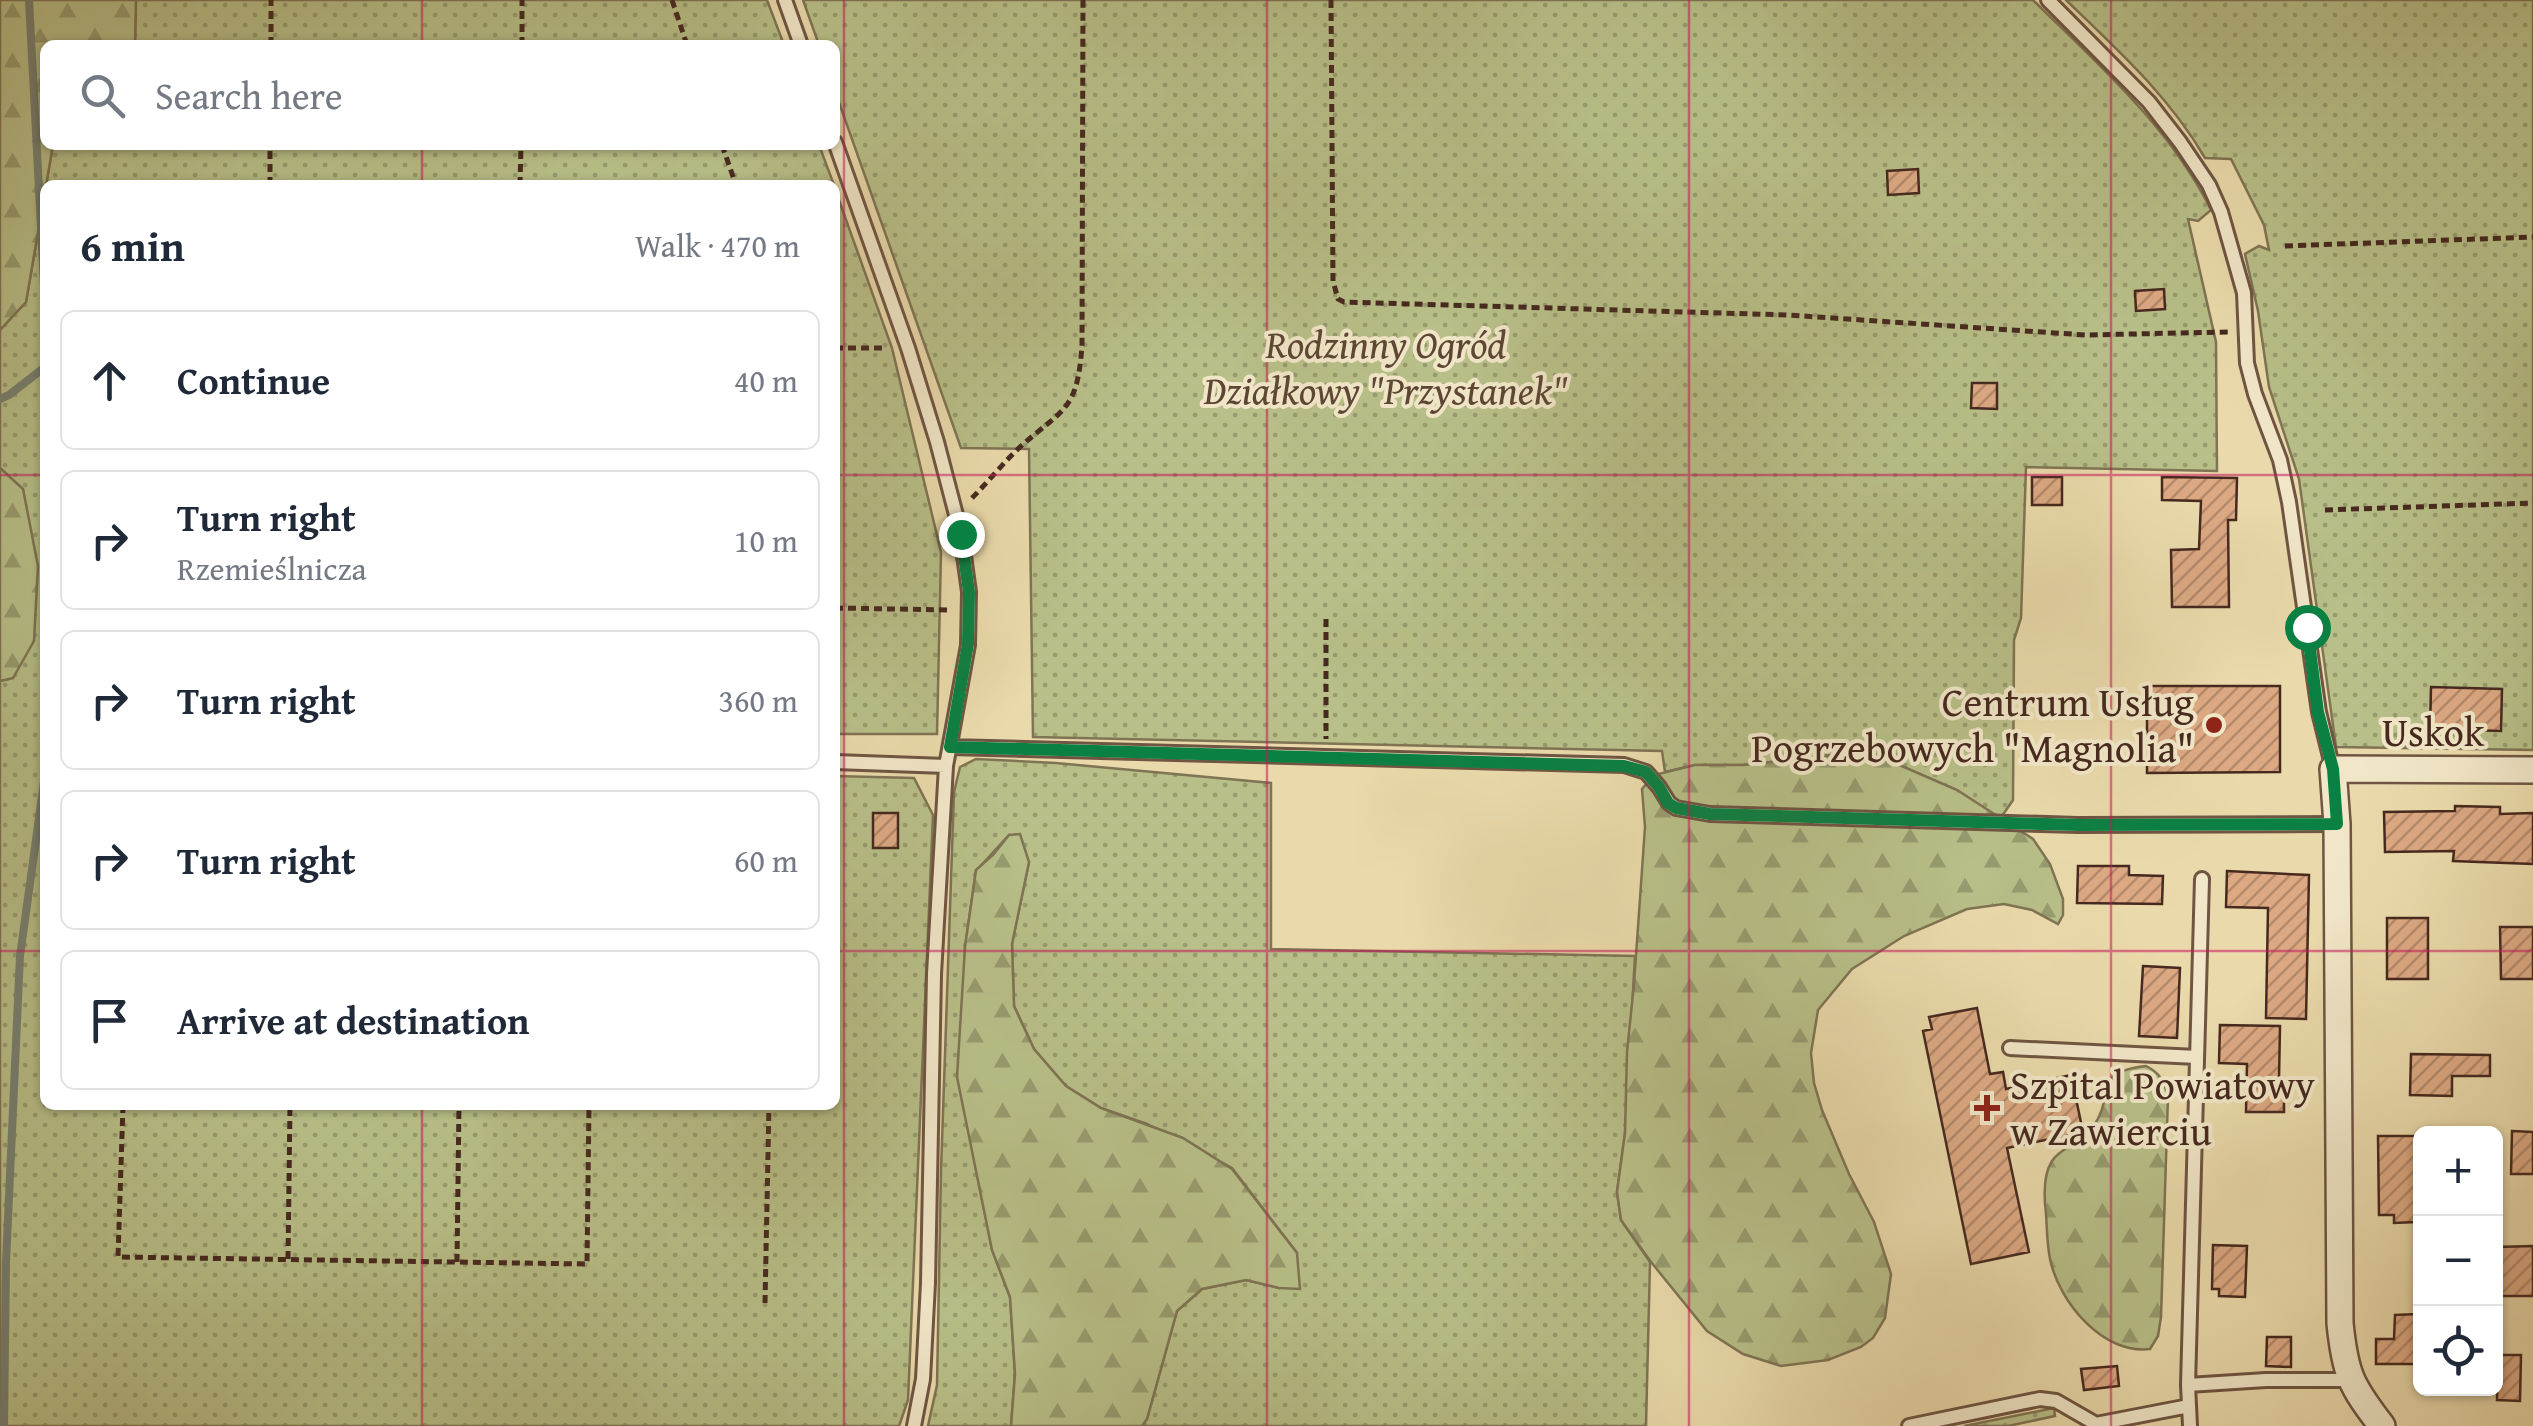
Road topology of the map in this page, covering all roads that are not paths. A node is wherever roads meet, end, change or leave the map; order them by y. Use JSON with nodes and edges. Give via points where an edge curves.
{"nodes":[{"id":1,"x":785,"y":0,"type":"edge"},
{"id":2,"x":2048,"y":0,"type":"edge"},
{"id":3,"x":799,"y":40,"type":"edge"},
{"id":4,"x":838,"y":150,"type":"edge"},
{"id":5,"x":950,"y":747,"type":"junction"},
{"id":6,"x":840,"y":762,"type":"edge"},
{"id":7,"x":946,"y":766,"type":"junction"},
{"id":8,"x":2333,"y":769,"type":"junction"},
{"id":9,"x":2533,"y":770,"type":"edge"},
{"id":10,"x":2337,"y":824,"type":"junction"},
{"id":11,"x":2202,"y":880,"type":"dead end"},
{"id":12,"x":2010,"y":1048,"type":"dead end"},
{"id":13,"x":2197,"y":1057,"type":"junction"},
{"id":14,"x":2350,"y":1380,"type":"junction"},
{"id":15,"x":2188,"y":1385,"type":"junction"},
{"id":16,"x":2190,"y":1406,"type":"junction"},
{"id":17,"x":2091,"y":1425,"type":"edge"},
{"id":18,"x":914,"y":1426,"type":"edge"},
{"id":19,"x":1909,"y":1426,"type":"edge"},
{"id":20,"x":2190,"y":1426,"type":"edge"},
{"id":21,"x":2382,"y":1426,"type":"edge"}],
"edges":[{"from":1,"to":3,"type":"lane"},
{"from":2,"to":8,"type":"lane","via":[[2149,102],[2221,212],[2244,293],[2254,394],[2280,460],[2318,712]]},
{"from":4,"to":5,"type":"lane","via":[[908,348],[956,515],[969,610]]},
{"from":5,"to":7,"type":"lane"},
{"from":5,"to":10,"type":"lane","via":[[1624,766],[1646,772],[1676,808],[1710,814],[2078,825]]},
{"from":6,"to":7,"type":"lane"},
{"from":7,"to":18,"type":"lane","via":[[928,1283]]},
{"from":8,"to":9,"type":"street","name":"Uskok"},
{"from":8,"to":10,"type":"street"},
{"from":10,"to":14,"type":"street","via":[[2340,1322]]},
{"from":11,"to":13,"type":"lane"},
{"from":12,"to":13,"type":"lane"},
{"from":13,"to":15,"type":"lane"},
{"from":14,"to":15,"type":"lane"},
{"from":14,"to":21,"type":"street"},
{"from":15,"to":16,"type":"lane"},
{"from":16,"to":17,"type":"lane"},
{"from":16,"to":20,"type":"lane"},
{"from":17,"to":19,"type":"lane","via":[[2048,1399]]}]}
